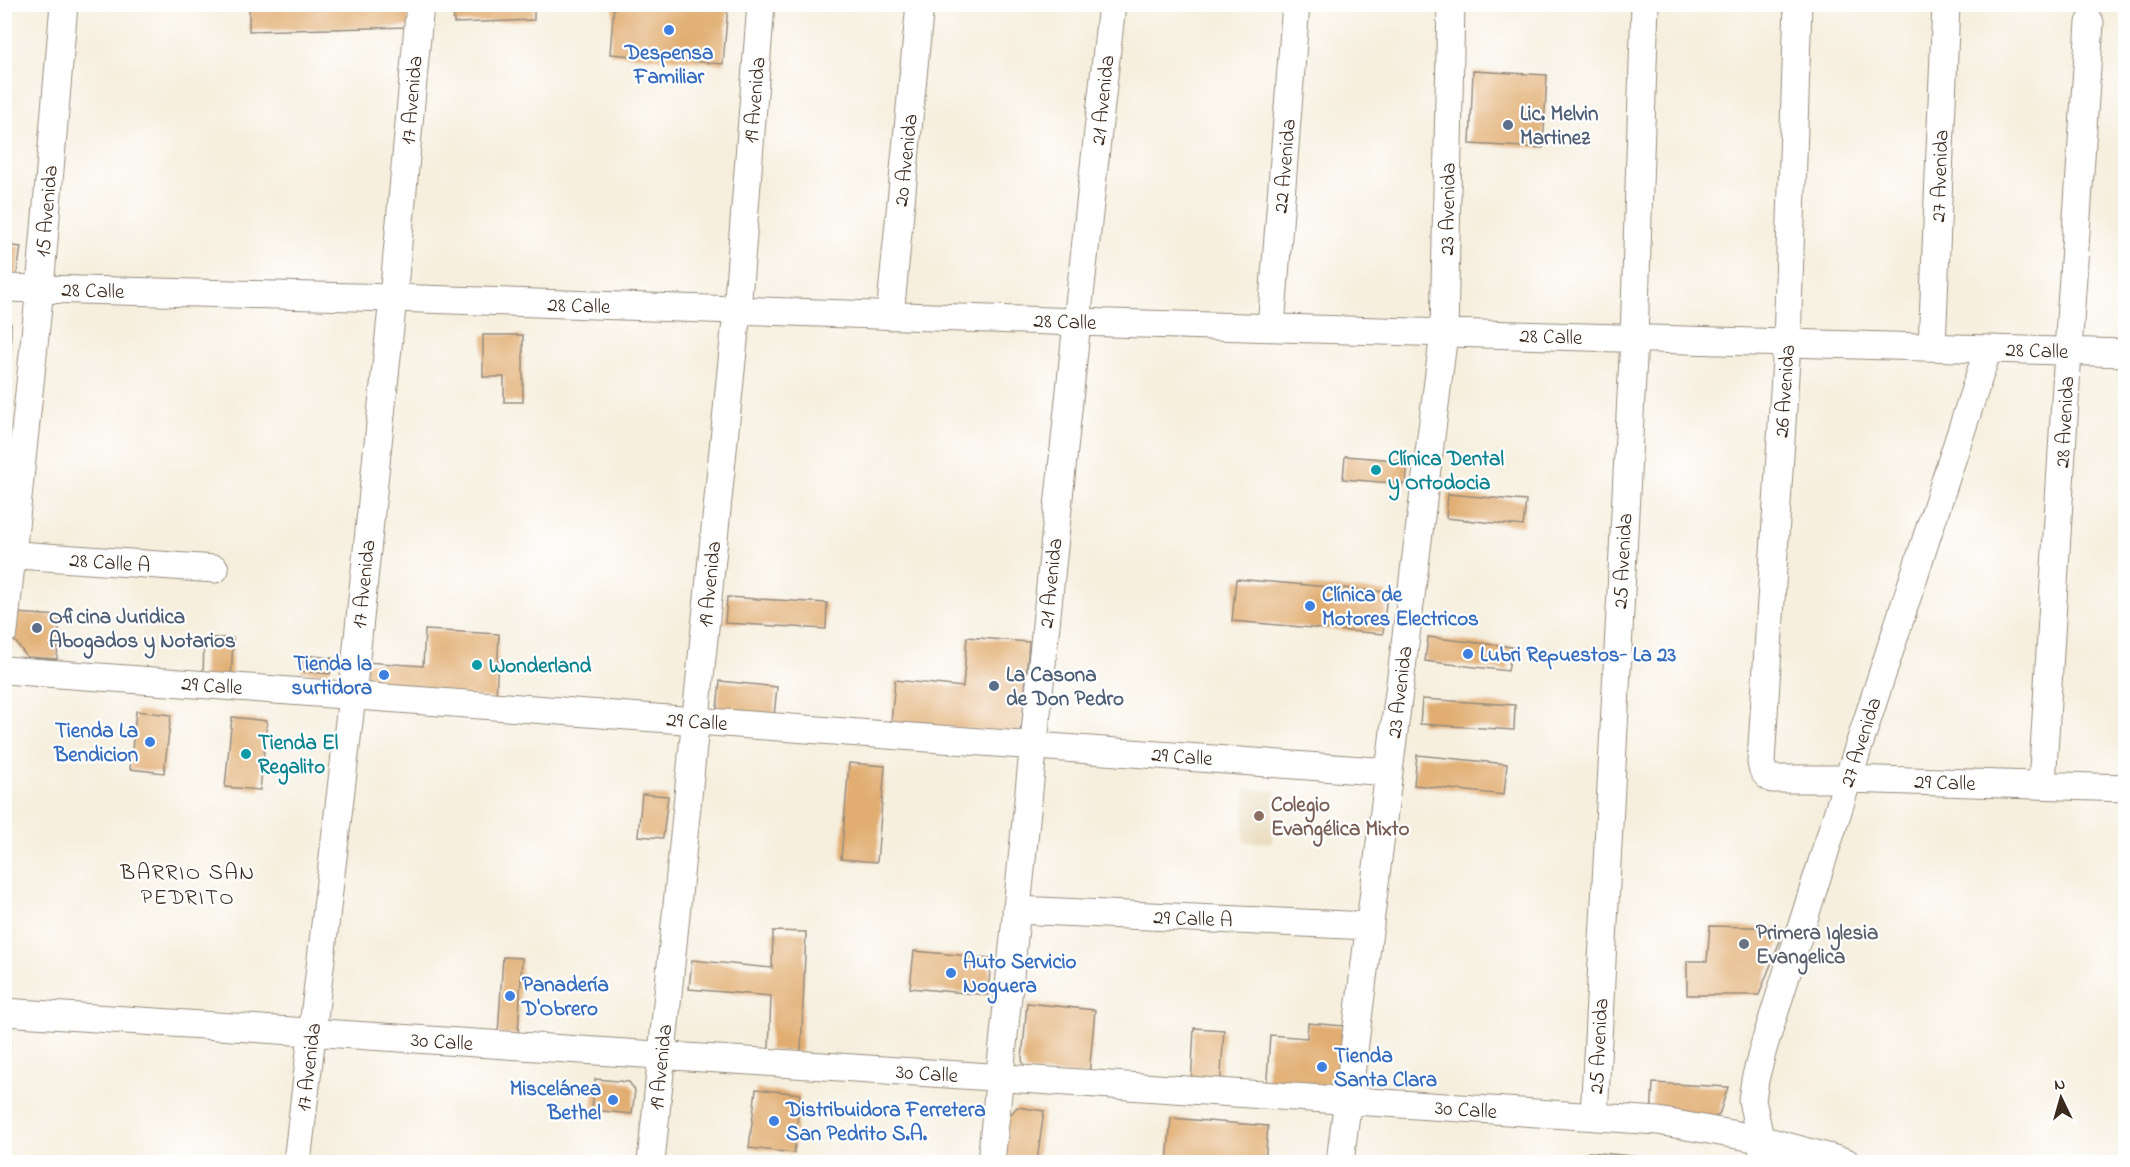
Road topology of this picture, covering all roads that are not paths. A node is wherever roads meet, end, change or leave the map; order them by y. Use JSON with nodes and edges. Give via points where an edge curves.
{"nodes":[{"id":1,"x":64,"y":4,"type":"edge"},
{"id":2,"x":420,"y":4,"type":"edge"},
{"id":3,"x":761,"y":4,"type":"edge"},
{"id":4,"x":920,"y":4,"type":"edge"},
{"id":5,"x":1112,"y":4,"type":"edge"},
{"id":6,"x":1296,"y":4,"type":"edge"},
{"id":7,"x":1451,"y":4,"type":"edge"},
{"id":8,"x":1645,"y":4,"type":"edge"},
{"id":9,"x":1798,"y":4,"type":"edge"},
{"id":10,"x":1946,"y":4,"type":"edge"},
{"id":11,"x":2090,"y":23,"type":"dead end"},
{"id":12,"x":4,"y":288,"type":"edge"},
{"id":13,"x":40,"y":288,"type":"junction"},
{"id":14,"x":393,"y":298,"type":"junction"},
{"id":15,"x":737,"y":311,"type":"junction"},
{"id":16,"x":890,"y":316,"type":"junction"},
{"id":17,"x":1077,"y":322,"type":"junction"},
{"id":18,"x":1271,"y":327,"type":"junction"},
{"id":19,"x":1444,"y":333,"type":"junction"},
{"id":20,"x":1634,"y":338,"type":"junction"},
{"id":21,"x":1787,"y":343,"type":"junction"},
{"id":22,"x":1932,"y":347,"type":"junction"},
{"id":23,"x":1988,"y":349,"type":"junction"},
{"id":24,"x":2068,"y":351,"type":"junction"},
{"id":25,"x":2126,"y":353,"type":"edge"},
{"id":26,"x":9,"y":554,"type":"edge"},
{"id":27,"x":215,"y":569,"type":"dead end"},
{"id":28,"x":4,"y":631,"type":"edge"},
{"id":29,"x":4,"y":670,"type":"edge"},
{"id":30,"x":352,"y":696,"type":"junction"},
{"id":31,"x":695,"y":721,"type":"junction"},
{"id":32,"x":1033,"y":745,"type":"junction"},
{"id":33,"x":1389,"y":772,"type":"junction"},
{"id":34,"x":1766,"y":775,"type":"joint"},
{"id":35,"x":1848,"y":778,"type":"junction"},
{"id":36,"x":2042,"y":785,"type":"junction"},
{"id":37,"x":2126,"y":788,"type":"edge"},
{"id":38,"x":1016,"y":910,"type":"junction"},
{"id":39,"x":1370,"y":926,"type":"junction"},
{"id":40,"x":4,"y":1012,"type":"edge"},
{"id":41,"x":312,"y":1032,"type":"junction"},
{"id":42,"x":662,"y":1055,"type":"junction"},
{"id":43,"x":999,"y":1078,"type":"junction"},
{"id":44,"x":1348,"y":1101,"type":"junction"},
{"id":45,"x":1594,"y":1117,"type":"junction"},
{"id":46,"x":1763,"y":1151,"type":"edge"},
{"id":47,"x":297,"y":1162,"type":"edge"},
{"id":48,"x":651,"y":1162,"type":"edge"},
{"id":49,"x":991,"y":1162,"type":"edge"},
{"id":50,"x":1340,"y":1162,"type":"edge"},
{"id":51,"x":1846,"y":1162,"type":"edge"}],
"edges":[{"from":1,"to":13,"type":"street","name":"15 Avenida"},
{"from":2,"to":14,"type":"street","name":"17 Avenida"},
{"from":3,"to":15,"type":"street","name":"19 Avenida"},
{"from":4,"to":16,"type":"street","name":"20 Avenida"},
{"from":5,"to":17,"type":"street","name":"21 Avenida"},
{"from":6,"to":18,"type":"street","name":"22 Avenida"},
{"from":7,"to":19,"type":"street","name":"23 Avenida"},
{"from":8,"to":20,"type":"street","name":"25 Avenida"},
{"from":9,"to":21,"type":"street","name":"26 Avenida"},
{"from":10,"to":22,"type":"street","name":"27 Avenida"},
{"from":11,"to":24,"type":"street","name":"28 Avenida"},
{"from":12,"to":13,"type":"street","name":"28 Calle"},
{"from":13,"to":14,"type":"street","name":"28 Calle"},
{"from":13,"to":26,"type":"street","name":"15 Avenida"},
{"from":14,"to":15,"type":"street","name":"28 Calle"},
{"from":14,"to":30,"type":"street","name":"17 Avenida"},
{"from":15,"to":16,"type":"street","name":"28 Calle"},
{"from":15,"to":31,"type":"street","name":"19 Avenida"},
{"from":16,"to":17,"type":"street","name":"28 Calle"},
{"from":17,"to":18,"type":"street","name":"28 Calle"},
{"from":17,"to":32,"type":"street","name":"21 Avenida"},
{"from":18,"to":19,"type":"street","name":"28 Calle"},
{"from":19,"to":20,"type":"street","name":"28 Calle"},
{"from":19,"to":33,"type":"street","name":"23 Avenida"},
{"from":20,"to":21,"type":"street","name":"28 Calle"},
{"from":20,"to":45,"type":"street","name":"25 Avenida"},
{"from":21,"to":22,"type":"street","name":"28 Calle"},
{"from":21,"to":34,"type":"street","name":"26 Avenida","via":[[1761,762]]},
{"from":22,"to":23,"type":"street","name":"28 Calle"},
{"from":23,"to":24,"type":"street","name":"28 Calle"},
{"from":23,"to":35,"type":"street","name":"27 Avenida"},
{"from":24,"to":25,"type":"street","name":"28 Calle"},
{"from":24,"to":36,"type":"street","name":"28 Avenida"},
{"from":26,"to":27,"type":"street","name":"28 Calle A"},
{"from":26,"to":28,"type":"street","name":"15 Avenida"},
{"from":29,"to":30,"type":"street","name":"29 Calle"},
{"from":30,"to":31,"type":"street","name":"29 Calle"},
{"from":30,"to":41,"type":"street","name":"17 Avenida"},
{"from":31,"to":32,"type":"street","name":"29 Calle"},
{"from":31,"to":42,"type":"street","name":"19 Avenida"},
{"from":32,"to":33,"type":"street","name":"29 Calle"},
{"from":32,"to":38,"type":"street","name":"21 Avenida"},
{"from":33,"to":39,"type":"street","name":"23 Avenida"},
{"from":34,"to":35,"type":"street","name":"29 Calle","via":[[1781,780]]},
{"from":35,"to":36,"type":"street","name":"29 Calle"},
{"from":35,"to":46,"type":"street","name":"27 Avenida","via":[[1755,1080],[1752,1101]]},
{"from":36,"to":37,"type":"street","name":"29 Calle"},
{"from":38,"to":39,"type":"street","name":"29 Calle A"},
{"from":38,"to":43,"type":"street","name":"21 Avenida"},
{"from":39,"to":44,"type":"street","name":"23 Avenida"},
{"from":40,"to":41,"type":"street","name":"30 Calle"},
{"from":41,"to":42,"type":"street","name":"30 Calle"},
{"from":41,"to":47,"type":"street","name":"17 Avenida"},
{"from":42,"to":43,"type":"street","name":"30 Calle"},
{"from":42,"to":48,"type":"street","name":"19 Avenida"},
{"from":43,"to":44,"type":"street","name":"30 Calle"},
{"from":43,"to":49,"type":"street","name":"21 Avenida"},
{"from":44,"to":45,"type":"street","name":"30 Calle"},
{"from":44,"to":50,"type":"street","name":"23 Avenida"},
{"from":45,"to":46,"type":"street","name":"30 Calle","via":[[1658,1121]]},
{"from":46,"to":51,"type":"street","name":"30 Calle"}]}
